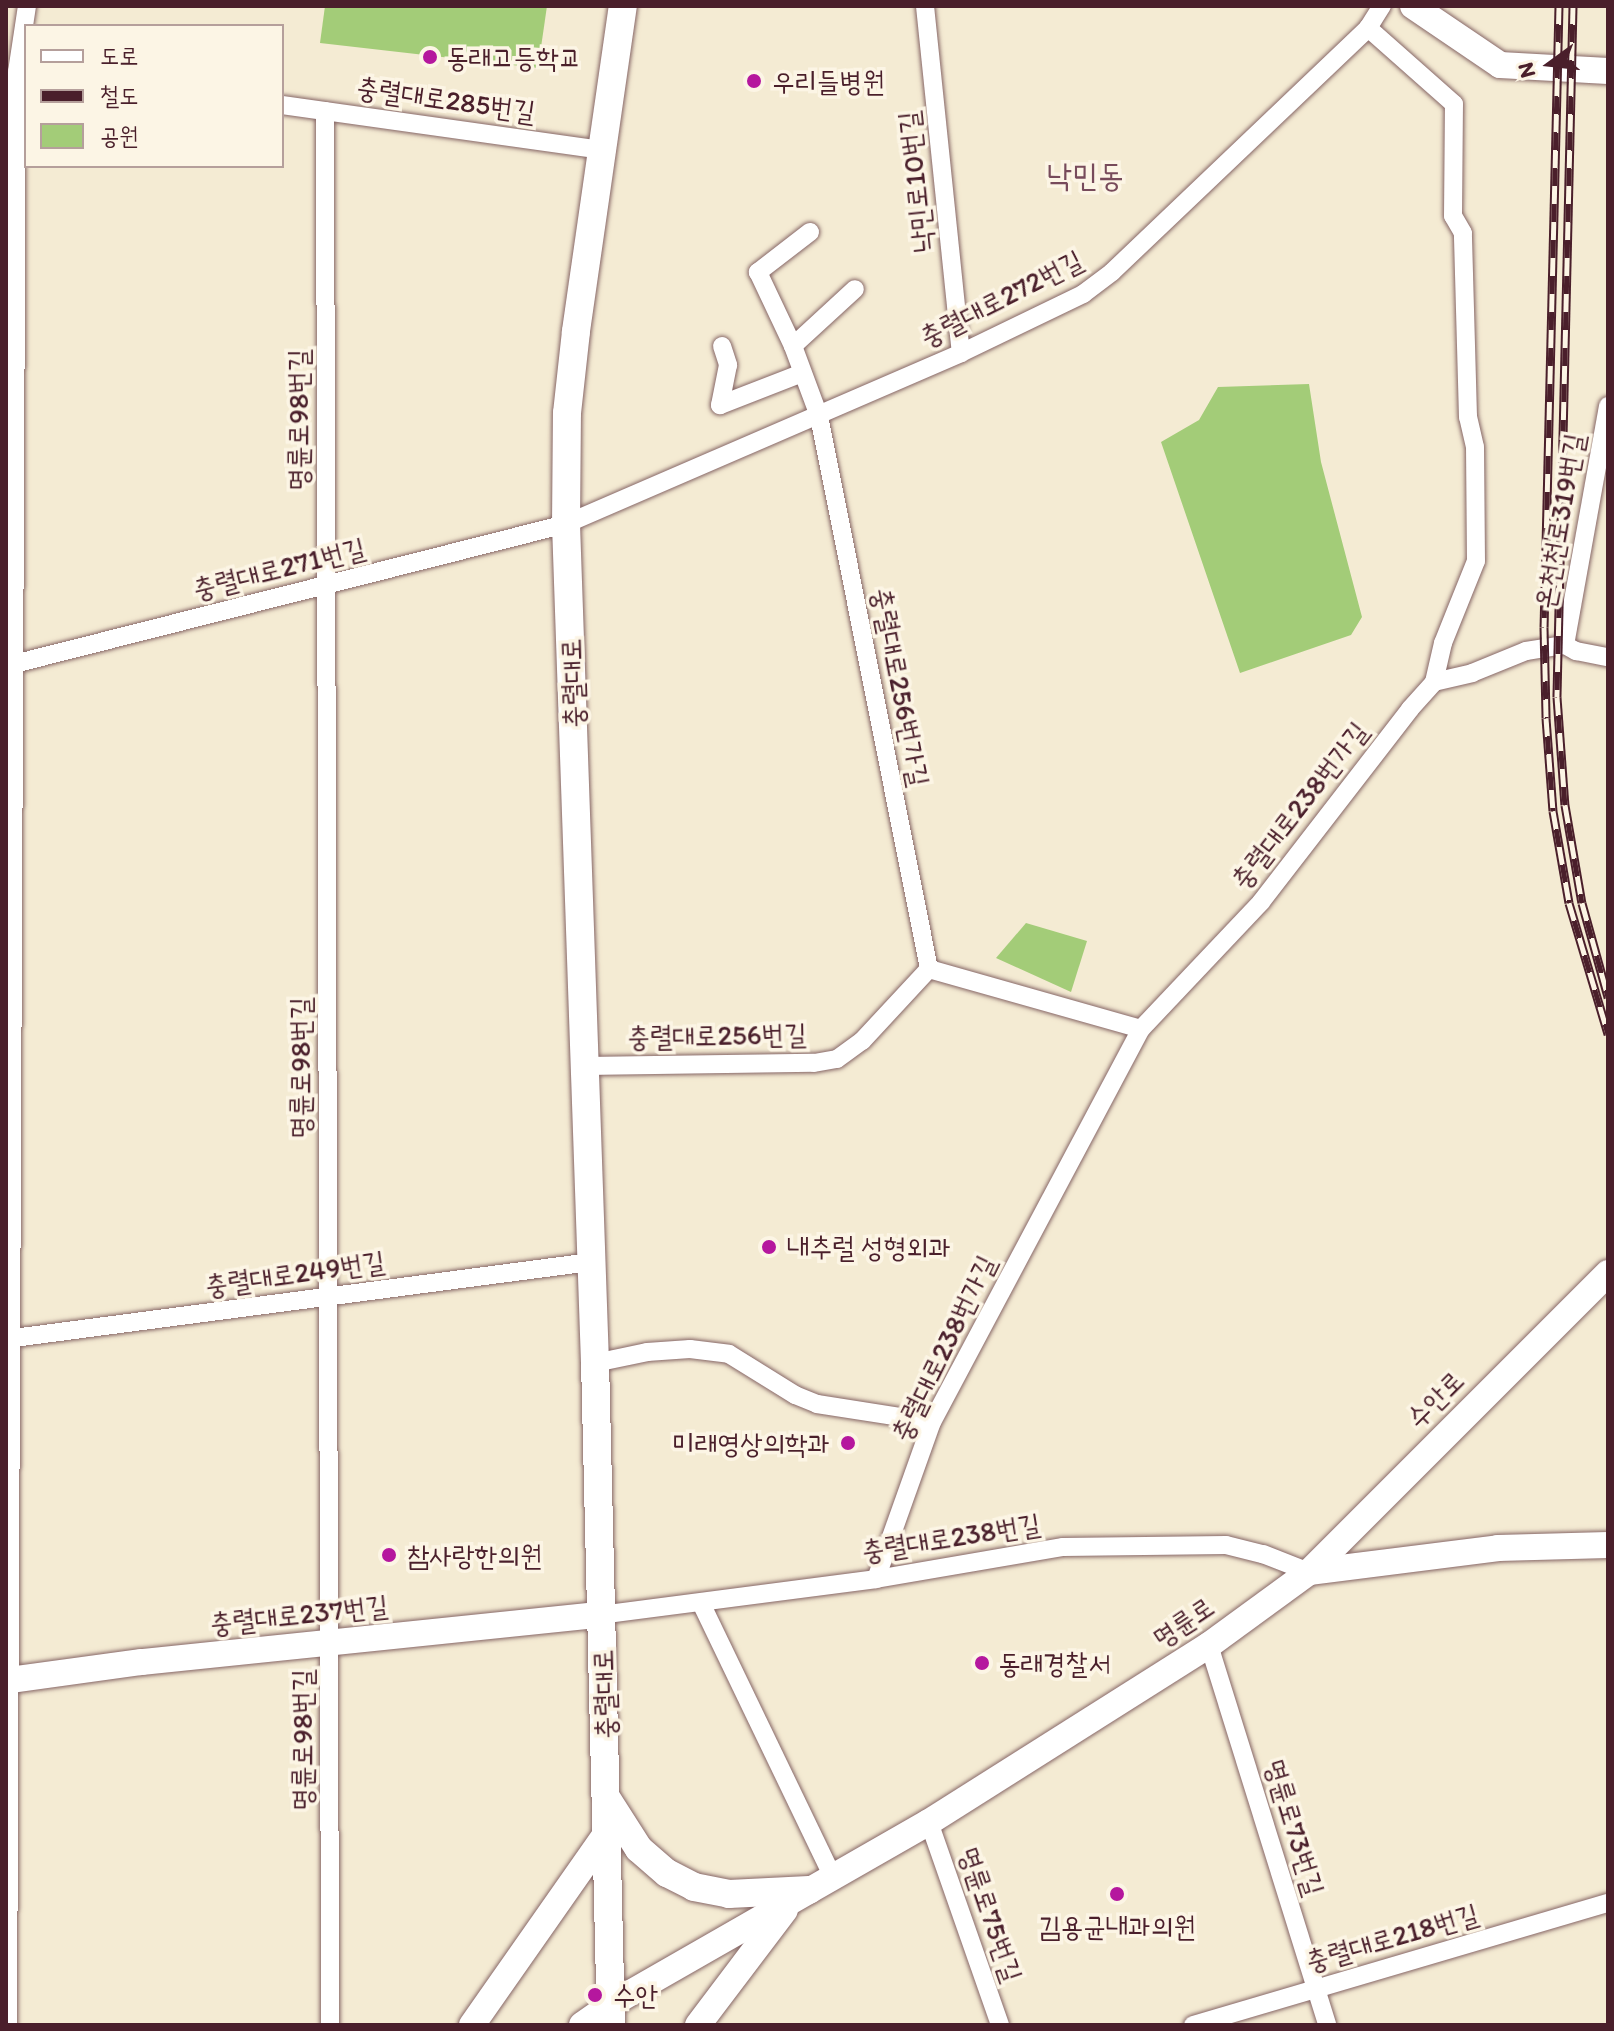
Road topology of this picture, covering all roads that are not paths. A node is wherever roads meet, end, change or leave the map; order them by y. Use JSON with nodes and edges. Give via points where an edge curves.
{"nodes":[{"id":1,"x":623,"y":6,"type":"edge"},
{"id":2,"x":925,"y":6,"type":"edge"},
{"id":3,"x":1382,"y":6,"type":"edge"},
{"id":4,"x":1413,"y":6,"type":"edge"},
{"id":5,"x":24,"y":24,"type":"edge"},
{"id":6,"x":1368,"y":28,"type":"junction"},
{"id":7,"x":1608,"y":71,"type":"edge"},
{"id":8,"x":16,"y":73,"type":"edge"},
{"id":9,"x":284,"y":105,"type":"edge"},
{"id":10,"x":325,"y":111,"type":"junction"},
{"id":11,"x":603,"y":150,"type":"junction"},
{"id":12,"x":810,"y":232,"type":"dead end"},
{"id":13,"x":855,"y":289,"type":"dead end"},
{"id":14,"x":722,"y":346,"type":"dead end"},
{"id":15,"x":793,"y":346,"type":"junction"},
{"id":16,"x":961,"y":353,"type":"junction"},
{"id":17,"x":802,"y":373,"type":"junction"},
{"id":18,"x":1608,"y":406,"type":"edge"},
{"id":19,"x":819,"y":416,"type":"junction"},
{"id":20,"x":566,"y":524,"type":"junction"},
{"id":21,"x":327,"y":585,"type":"junction"},
{"id":22,"x":10,"y":597,"type":"edge"},
{"id":23,"x":1565,"y":645,"type":"junction"},
{"id":24,"x":1608,"y":657,"type":"edge"},
{"id":25,"x":9,"y":666,"type":"edge"},
{"id":26,"x":1434,"y":682,"type":"junction"},
{"id":27,"x":929,"y":969,"type":"junction"},
{"id":28,"x":1141,"y":1029,"type":"junction"},
{"id":29,"x":585,"y":1066,"type":"junction"},
{"id":30,"x":591,"y":1262,"type":"junction"},
{"id":31,"x":1608,"y":1273,"type":"edge"},
{"id":32,"x":328,"y":1297,"type":"junction"},
{"id":33,"x":9,"y":1339,"type":"edge"},
{"id":34,"x":595,"y":1363,"type":"junction"},
{"id":35,"x":932,"y":1422,"type":"junction"},
{"id":36,"x":1608,"y":1545,"type":"edge"},
{"id":37,"x":1309,"y":1572,"type":"junction"},
{"id":38,"x":876,"y":1579,"type":"junction"},
{"id":39,"x":701,"y":1603,"type":"junction"},
{"id":40,"x":600,"y":1615,"type":"junction"},
{"id":41,"x":329,"y":1643,"type":"junction"},
{"id":42,"x":1209,"y":1645,"type":"junction"},
{"id":43,"x":7,"y":1682,"type":"edge"},
{"id":44,"x":607,"y":1799,"type":"junction"},
{"id":45,"x":929,"y":1822,"type":"junction"},
{"id":46,"x":608,"y":1831,"type":"junction"},
{"id":47,"x":812,"y":1889,"type":"junction"},
{"id":48,"x":1608,"y":1903,"type":"edge"},
{"id":49,"x":1316,"y":1989,"type":"junction"},
{"id":50,"x":612,"y":2014,"type":"edge"},
{"id":51,"x":8,"y":2025,"type":"edge"},
{"id":52,"x":330,"y":2025,"type":"edge"},
{"id":53,"x":472,"y":2025,"type":"edge"},
{"id":54,"x":582,"y":2025,"type":"edge"},
{"id":55,"x":698,"y":2025,"type":"edge"},
{"id":56,"x":1000,"y":2025,"type":"edge"},
{"id":57,"x":1193,"y":2025,"type":"edge"},
{"id":58,"x":1327,"y":2025,"type":"edge"}],
"edges":[{"from":1,"to":11,"type":"main road","name":"충렬대로"},
{"from":2,"to":16,"type":"street","name":"낙민로10번길"},
{"from":3,"to":6,"type":"street","name":"충렬대로272번길"},
{"from":4,"to":7,"type":"main road","via":[[1500,65]]},
{"from":5,"to":8,"type":"street"},
{"from":6,"to":16,"type":"street","name":"충렬대로272번길","via":[[1112,272],[1083,294]]},
{"from":6,"to":26,"type":"street","name":"충렬대로238번가길","via":[[1454,104],[1453,216],[1463,233],[1476,561],[1443,643]]},
{"from":8,"to":22,"type":"street"},
{"from":9,"to":10,"type":"street","name":"충렬대로285번길"},
{"from":10,"to":11,"type":"street","name":"충렬대로285번길"},
{"from":10,"to":21,"type":"street","name":"명륜로98번길"},
{"from":11,"to":20,"type":"main road","name":"충렬대로","via":[[567,413]]},
{"from":12,"to":15,"type":"street","name":"충렬대로256번가길","via":[[758,272]]},
{"from":13,"to":15,"type":"street"},
{"from":14,"to":17,"type":"street","via":[[728,365],[720,405]]},
{"from":15,"to":17,"type":"street","name":"충렬대로256번가길"},
{"from":16,"to":19,"type":"street","name":"충렬대로272번길"},
{"from":17,"to":19,"type":"street","name":"충렬대로256번가길"},
{"from":18,"to":23,"type":"street","name":"온천천로319번길"},
{"from":19,"to":20,"type":"street","name":"충렬대로272번길"},
{"from":19,"to":27,"type":"street","name":"충렬대로256번가길"},
{"from":20,"to":21,"type":"street","name":"충렬대로271번길"},
{"from":20,"to":29,"type":"main road","name":"충렬대로"},
{"from":21,"to":25,"type":"street","name":"충렬대로271번길"},
{"from":21,"to":32,"type":"street","name":"명륜로98번길"},
{"from":22,"to":25,"type":"street"},
{"from":23,"to":24,"type":"street"},
{"from":23,"to":26,"type":"street","via":[[1526,651]]},
{"from":25,"to":33,"type":"street"},
{"from":26,"to":28,"type":"street","name":"충렬대로238번가길","via":[[1261,902]]},
{"from":27,"to":28,"type":"street"},
{"from":27,"to":29,"type":"street","name":"충렬대로256번길","via":[[862,1041],[837,1059]]},
{"from":28,"to":35,"type":"street","name":"충렬대로238번가길"},
{"from":29,"to":30,"type":"main road","name":"충렬대로"},
{"from":30,"to":32,"type":"street","name":"충렬대로249번길"},
{"from":30,"to":34,"type":"main road","name":"충렬대로"},
{"from":31,"to":37,"type":"main road","name":"수안로"},
{"from":32,"to":33,"type":"street","name":"충렬대로249번길"},
{"from":32,"to":41,"type":"street","name":"명륜로98번길"},
{"from":33,"to":43,"type":"street"},
{"from":34,"to":35,"type":"street","via":[[662,1351],[729,1354],[817,1404]]},
{"from":34,"to":40,"type":"main road","name":"충렬대로"},
{"from":35,"to":38,"type":"street","name":"충렬대로238번가길"},
{"from":36,"to":37,"type":"main road","name":"명륜로","via":[[1498,1548]]},
{"from":37,"to":38,"type":"street","name":"충렬대로238번길","via":[[1226,1545],[1063,1547]]},
{"from":37,"to":42,"type":"main road","name":"명륜로"},
{"from":38,"to":39,"type":"street","name":"충렬대로238번길"},
{"from":39,"to":40,"type":"street","name":"충렬대로238번길"},
{"from":39,"to":47,"type":"street"},
{"from":40,"to":41,"type":"main road","name":"충렬대로237번길"},
{"from":40,"to":44,"type":"main road","name":"충렬대로"},
{"from":41,"to":43,"type":"main road","name":"충렬대로237번길"},
{"from":41,"to":52,"type":"street","name":"명륜로98번길"},
{"from":42,"to":45,"type":"main road","name":"명륜로"},
{"from":42,"to":49,"type":"street","name":"명륜로73번길"},
{"from":43,"to":51,"type":"street"},
{"from":44,"to":46,"type":"main road","name":"충렬대로"},
{"from":44,"to":47,"type":"main road","via":[[639,1849],[694,1887],[729,1894]]},
{"from":45,"to":47,"type":"main road","name":"명륜로"},
{"from":45,"to":56,"type":"street","name":"명륜로75번길"},
{"from":46,"to":50,"type":"main road","name":"충렬대로"},
{"from":46,"to":53,"type":"main road"},
{"from":47,"to":50,"type":"main road","name":"명륜로"},
{"from":47,"to":55,"type":"main road"},
{"from":48,"to":49,"type":"street","name":"충렬대로218번길"},
{"from":49,"to":57,"type":"street","name":"충렬대로218번길"},
{"from":49,"to":58,"type":"street","name":"명륜로73번길"},
{"from":50,"to":54,"type":"main road","name":"명륜로"}]}
